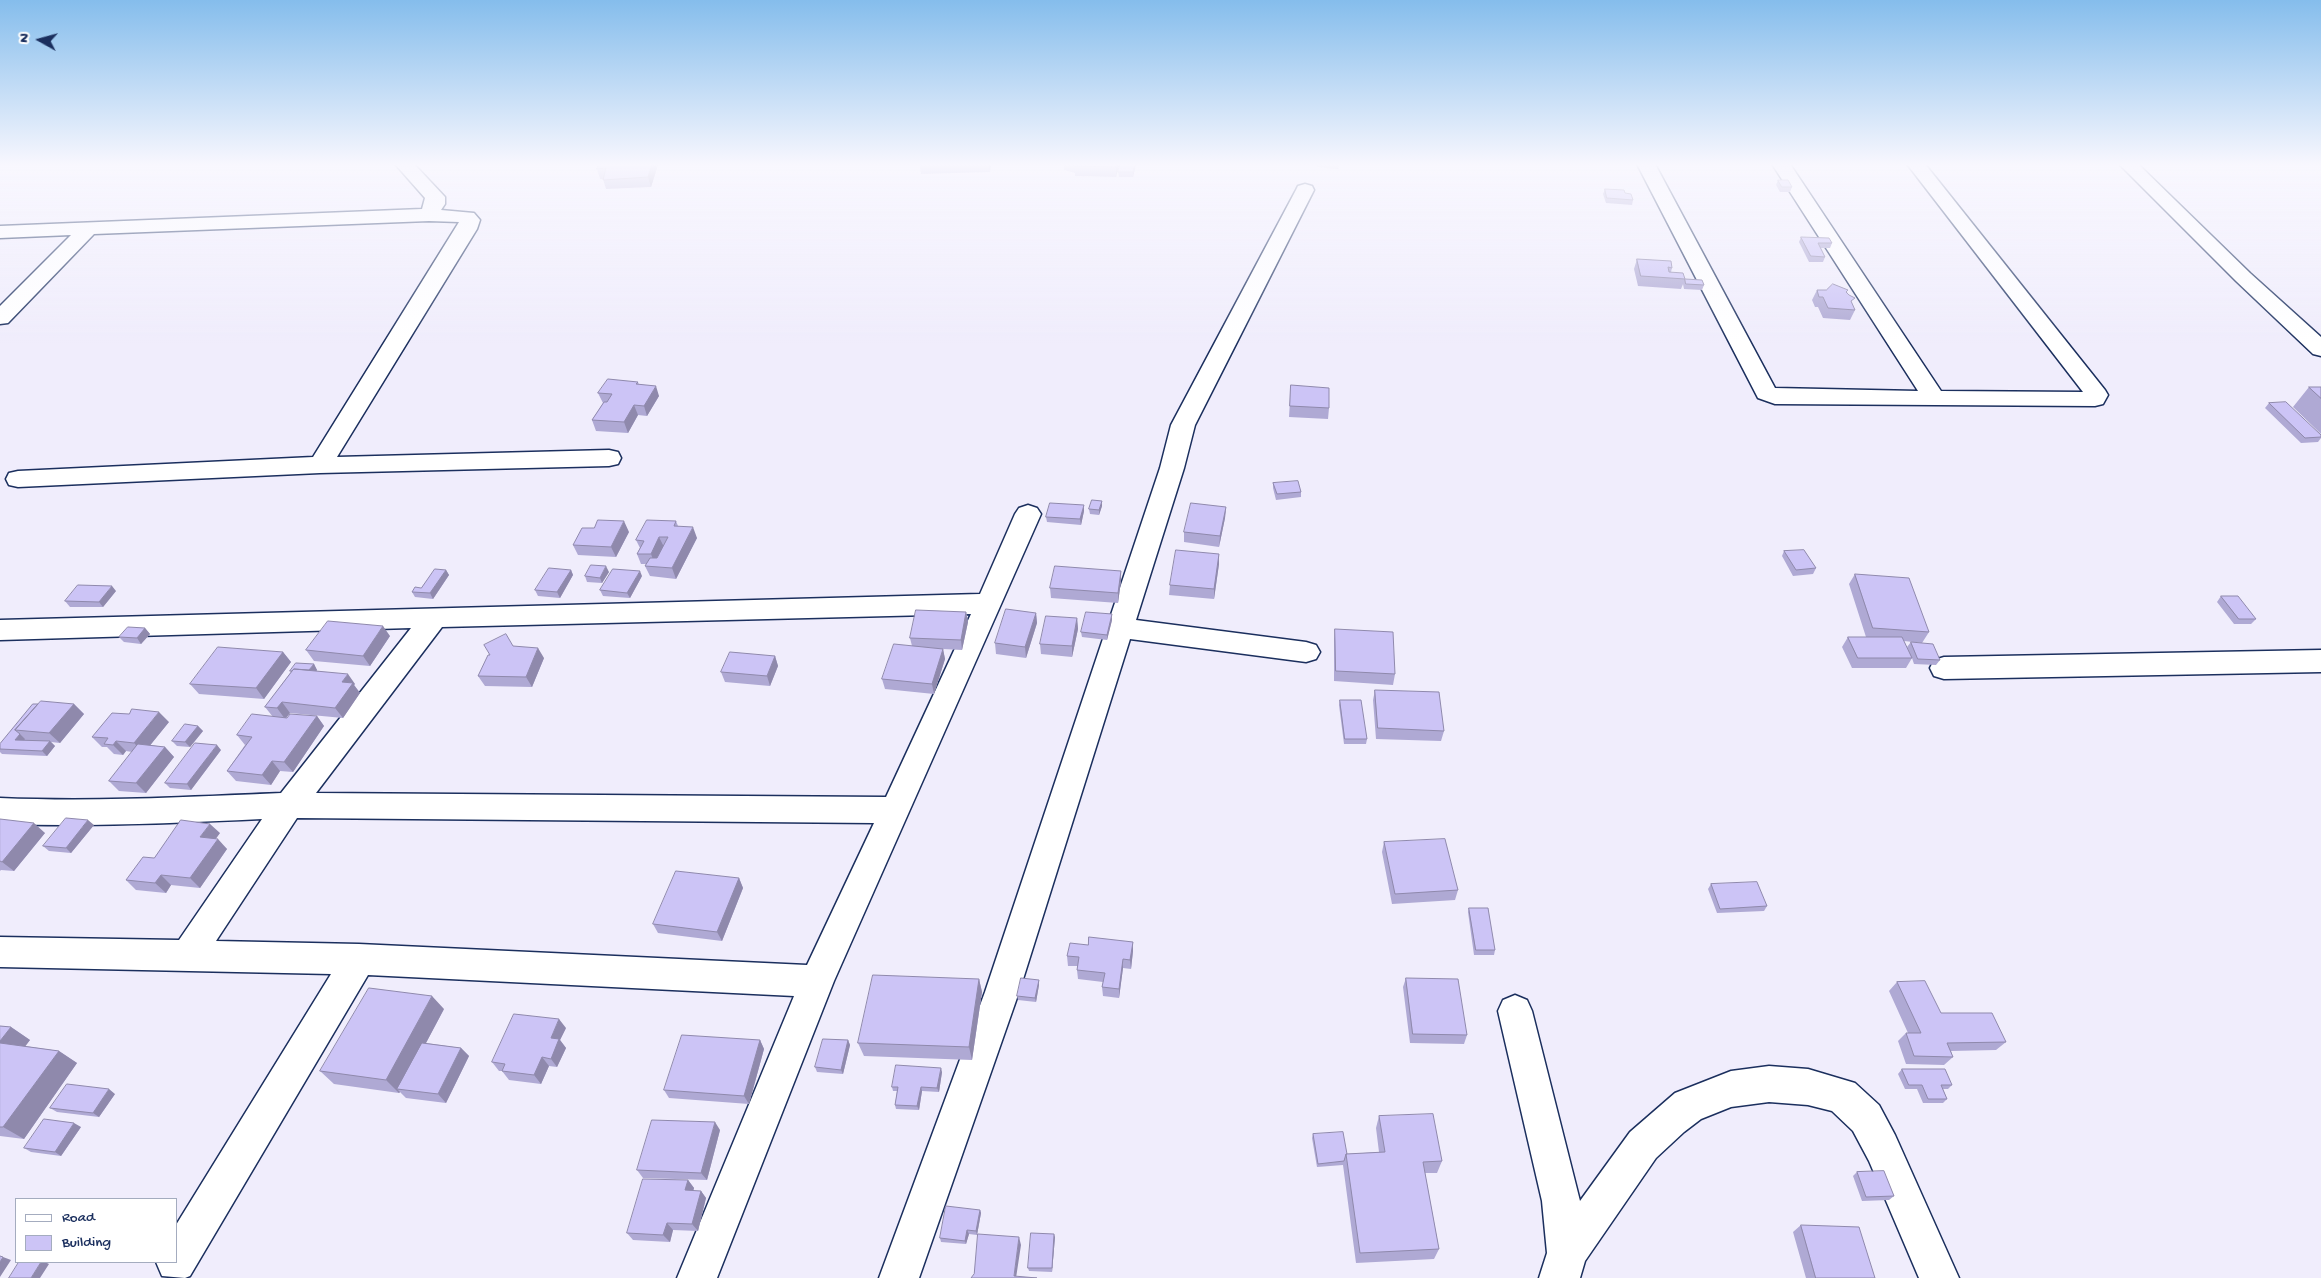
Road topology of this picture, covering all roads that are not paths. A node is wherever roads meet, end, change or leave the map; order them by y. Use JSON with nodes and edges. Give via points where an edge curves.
{"nodes":[{"id":1,"x":219,"y":224,"type":"edge"},
{"id":2,"x":470,"y":224,"type":"edge"},
{"id":3,"x":1288,"y":224,"type":"edge"},
{"id":4,"x":1677,"y":224,"type":"edge"},
{"id":5,"x":1820,"y":224,"type":"edge"},
{"id":6,"x":1964,"y":224,"type":"edge"},
{"id":7,"x":2189,"y":224,"type":"edge"},
{"id":8,"x":88,"y":229,"type":"junction"},
{"id":9,"x":0,"y":232,"type":"edge"},
{"id":10,"x":0,"y":318,"type":"edge"},
{"id":11,"x":2321,"y":349,"type":"edge"},
{"id":12,"x":1935,"y":399,"type":"junction"},
{"id":13,"x":609,"y":458,"type":"dead end"},
{"id":14,"x":320,"y":465,"type":"junction"},
{"id":15,"x":18,"y":479,"type":"dead end"},
{"id":16,"x":1028,"y":514,"type":"dead end"},
{"id":17,"x":988,"y":604,"type":"junction"},
{"id":18,"x":435,"y":617,"type":"junction"},
{"id":19,"x":1120,"y":628,"type":"junction"},
{"id":20,"x":0,"y":630,"type":"edge"},
{"id":21,"x":1306,"y":652,"type":"dead end"},
{"id":22,"x":2321,"y":661,"type":"edge"},
{"id":23,"x":1944,"y":668,"type":"dead end"},
{"id":24,"x":289,"y":804,"type":"junction"},
{"id":25,"x":0,"y":810,"type":"edge"},
{"id":26,"x":894,"y":810,"type":"junction"},
{"id":27,"x":0,"y":952,"type":"edge"},
{"id":28,"x":187,"y":956,"type":"junction"},
{"id":29,"x":359,"y":958,"type":"junction"},
{"id":30,"x":818,"y":981,"type":"junction"},
{"id":31,"x":1515,"y":1011,"type":"dead end"},
{"id":32,"x":178,"y":1259,"type":"edge"},
{"id":33,"x":175,"y":1263,"type":"edge"},
{"id":34,"x":1563,"y":1266,"type":"edge"},
{"id":35,"x":166,"y":1278,"type":"edge"},
{"id":36,"x":697,"y":1278,"type":"edge"},
{"id":37,"x":899,"y":1278,"type":"edge"},
{"id":38,"x":1939,"y":1278,"type":"edge"}],
"edges":[{"from":1,"to":8,"type":"street"},
{"from":2,"to":14,"type":"street"},
{"from":3,"to":19,"type":"street","via":[[1183,425]]},
{"from":4,"to":12,"type":"street","via":[[1766,393],[1775,397]]},
{"from":5,"to":12,"type":"street"},
{"from":6,"to":12,"type":"street","via":[[2097,395],[2095,399],[2087,400]]},
{"from":7,"to":11,"type":"street"},
{"from":8,"to":9,"type":"street"},
{"from":8,"to":10,"type":"street"},
{"from":13,"to":14,"type":"street"},
{"from":14,"to":15,"type":"street"},
{"from":16,"to":17,"type":"street"},
{"from":17,"to":18,"type":"street"},
{"from":17,"to":26,"type":"street"},
{"from":18,"to":20,"type":"street"},
{"from":18,"to":24,"type":"street"},
{"from":19,"to":21,"type":"street"},
{"from":19,"to":37,"type":"street","via":[[1002,992]]},
{"from":22,"to":23,"type":"street"},
{"from":24,"to":25,"type":"street","via":[[168,811],[54,813]]},
{"from":24,"to":26,"type":"street"},
{"from":24,"to":28,"type":"street"},
{"from":26,"to":30,"type":"street"},
{"from":27,"to":28,"type":"street"},
{"from":28,"to":29,"type":"street"},
{"from":29,"to":30,"type":"street"},
{"from":29,"to":32,"type":"street"},
{"from":30,"to":36,"type":"street"},
{"from":31,"to":34,"type":"street","via":[[1565,1228]]},
{"from":33,"to":35,"type":"street"},
{"from":34,"to":38,"type":"street","via":[[1644,1145],[1671,1119],[1688,1106],[1730,1089],[1769,1084],[1808,1087],[1842,1096],[1866,1118]]}]}
